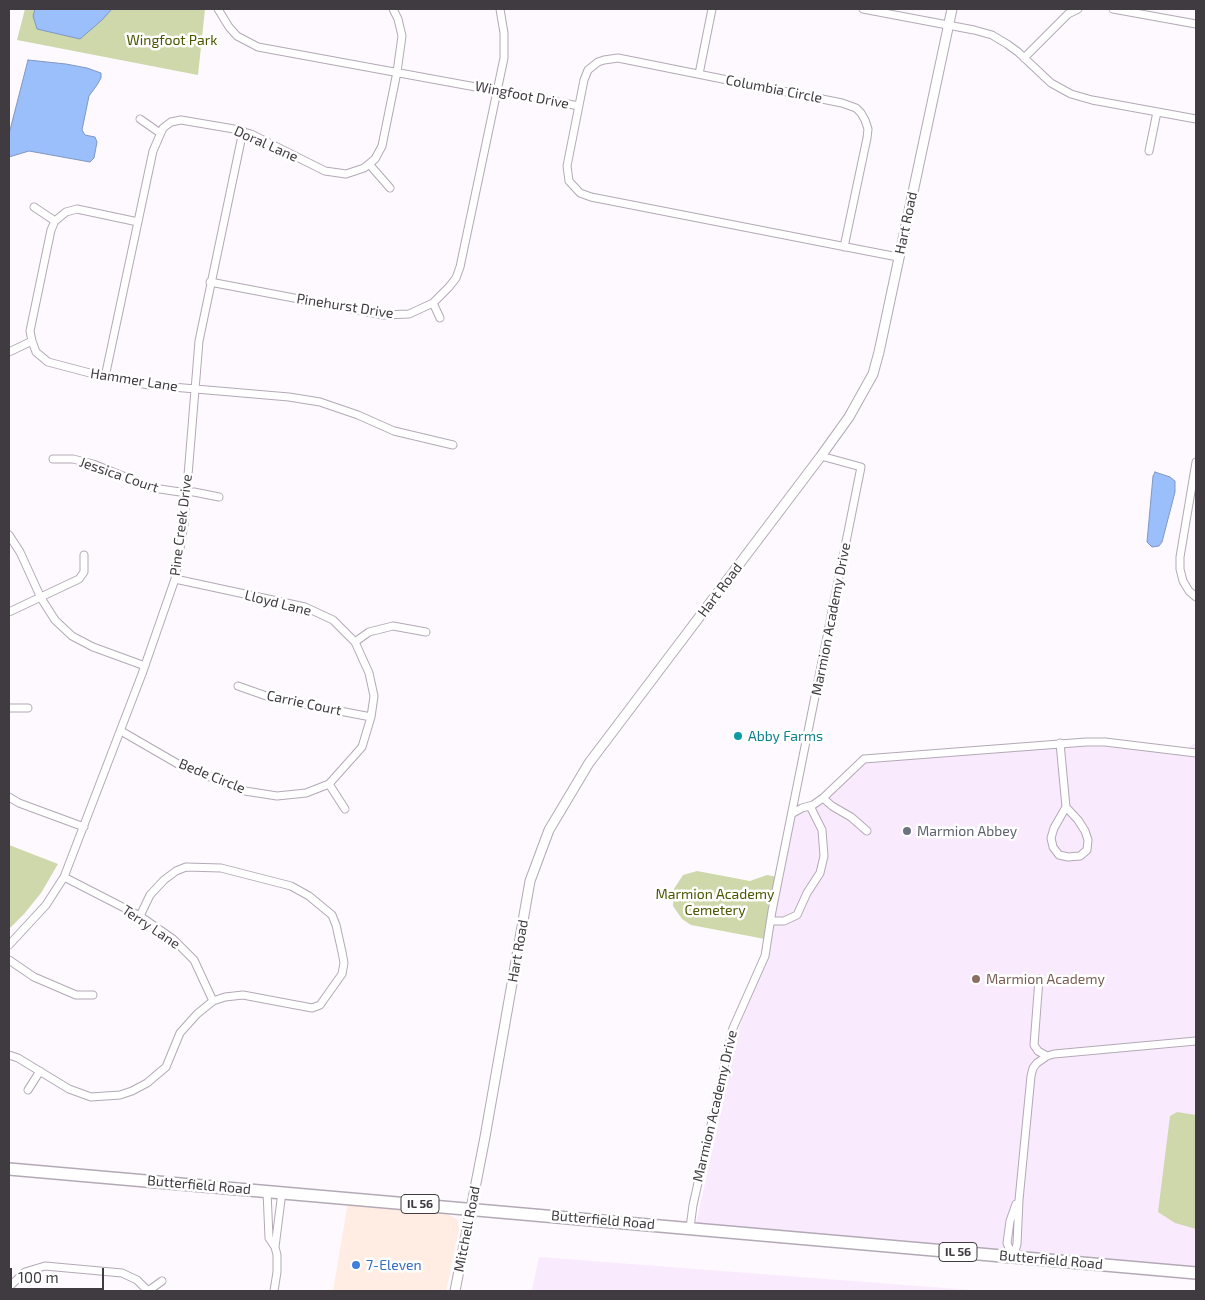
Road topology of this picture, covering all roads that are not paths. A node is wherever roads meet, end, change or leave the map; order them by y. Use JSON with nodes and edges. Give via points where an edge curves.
{"nodes":[{"id":1,"x":218,"y":9,"type":"edge"},
{"id":2,"x":392,"y":9,"type":"edge"},
{"id":3,"x":500,"y":9,"type":"edge"},
{"id":4,"x":712,"y":9,"type":"edge"},
{"id":5,"x":866,"y":9,"type":"edge"},
{"id":6,"x":952,"y":9,"type":"edge"},
{"id":7,"x":1078,"y":9,"type":"edge"},
{"id":8,"x":1113,"y":9,"type":"edge"},
{"id":9,"x":1196,"y":24,"type":"edge"},
{"id":10,"x":948,"y":25,"type":"junction"},
{"id":11,"x":1024,"y":58,"type":"junction"},
{"id":12,"x":397,"y":72,"type":"junction"},
{"id":13,"x":699,"y":74,"type":"junction"},
{"id":14,"x":498,"y":91,"type":"junction"},
{"id":15,"x":579,"y":106,"type":"junction"},
{"id":16,"x":1157,"y":112,"type":"junction"},
{"id":17,"x":140,"y":119,"type":"dead end"},
{"id":18,"x":1196,"y":119,"type":"edge"},
{"id":19,"x":243,"y":131,"type":"junction"},
{"id":20,"x":160,"y":133,"type":"junction"},
{"id":21,"x":1150,"y":151,"type":"dead end"},
{"id":22,"x":369,"y":164,"type":"junction"},
{"id":23,"x":390,"y":188,"type":"dead end"},
{"id":24,"x":34,"y":207,"type":"dead end"},
{"id":25,"x":55,"y":222,"type":"junction"},
{"id":26,"x":138,"y":222,"type":"junction"},
{"id":27,"x":844,"y":247,"type":"junction"},
{"id":28,"x":898,"y":257,"type":"junction"},
{"id":29,"x":210,"y":282,"type":"junction"},
{"id":30,"x":432,"y":303,"type":"junction"},
{"id":31,"x":440,"y":318,"type":"dead end"},
{"id":32,"x":32,"y":341,"type":"junction"},
{"id":33,"x":9,"y":352,"type":"edge"},
{"id":34,"x":105,"y":377,"type":"junction"},
{"id":35,"x":194,"y":389,"type":"junction"},
{"id":36,"x":453,"y":445,"type":"dead end"},
{"id":37,"x":821,"y":456,"type":"junction"},
{"id":38,"x":52,"y":459,"type":"dead end"},
{"id":39,"x":1196,"y":462,"type":"edge"},
{"id":40,"x":186,"y":492,"type":"junction"},
{"id":41,"x":219,"y":497,"type":"dead end"},
{"id":42,"x":9,"y":535,"type":"edge"},
{"id":43,"x":84,"y":555,"type":"dead end"},
{"id":44,"x":175,"y":579,"type":"junction"},
{"id":45,"x":41,"y":598,"type":"junction"},
{"id":46,"x":1196,"y":598,"type":"edge"},
{"id":47,"x":9,"y":612,"type":"edge"},
{"id":48,"x":426,"y":632,"type":"dead end"},
{"id":49,"x":355,"y":642,"type":"junction"},
{"id":50,"x":145,"y":666,"type":"junction"},
{"id":51,"x":238,"y":686,"type":"dead end"},
{"id":52,"x":9,"y":708,"type":"edge"},
{"id":53,"x":28,"y":708,"type":"dead end"},
{"id":54,"x":371,"y":717,"type":"junction"},
{"id":55,"x":121,"y":731,"type":"junction"},
{"id":56,"x":1060,"y":743,"type":"junction"},
{"id":57,"x":1196,"y":753,"type":"edge"},
{"id":58,"x":329,"y":784,"type":"junction"},
{"id":59,"x":9,"y":797,"type":"edge"},
{"id":60,"x":824,"y":798,"type":"junction"},
{"id":61,"x":810,"y":806,"type":"junction"},
{"id":62,"x":1066,"y":806,"type":"junction"},
{"id":63,"x":344,"y":809,"type":"dead end"},
{"id":64,"x":793,"y":813,"type":"junction"},
{"id":65,"x":84,"y":828,"type":"junction"},
{"id":66,"x":866,"y":831,"type":"dead end"},
{"id":67,"x":64,"y":877,"type":"junction"},
{"id":68,"x":140,"y":916,"type":"junction"},
{"id":69,"x":771,"y":921,"type":"junction"},
{"id":70,"x":9,"y":945,"type":"edge"},
{"id":71,"x":9,"y":960,"type":"edge"},
{"id":72,"x":1039,"y":979,"type":"dead end"},
{"id":73,"x":93,"y":995,"type":"dead end"},
{"id":74,"x":213,"y":1001,"type":"junction"},
{"id":75,"x":1196,"y":1041,"type":"edge"},
{"id":76,"x":1034,"y":1045,"type":"junction"},
{"id":77,"x":9,"y":1055,"type":"edge"},
{"id":78,"x":1047,"y":1056,"type":"junction"},
{"id":79,"x":1033,"y":1068,"type":"junction"},
{"id":80,"x":40,"y":1071,"type":"junction"},
{"id":81,"x":28,"y":1090,"type":"dead end"},
{"id":82,"x":480,"y":1166,"type":"joint"},
{"id":83,"x":9,"y":1169,"type":"edge"},
{"id":84,"x":267,"y":1191,"type":"junction"},
{"id":85,"x":282,"y":1192,"type":"junction"},
{"id":86,"x":472,"y":1208,"type":"junction"},
{"id":87,"x":690,"y":1228,"type":"junction"},
{"id":88,"x":275,"y":1246,"type":"junction"},
{"id":89,"x":1013,"y":1258,"type":"junction"},
{"id":90,"x":1196,"y":1273,"type":"edge"},
{"id":91,"x":162,"y":1281,"type":"dead end"},
{"id":92,"x":9,"y":1287,"type":"edge"},
{"id":93,"x":148,"y":1291,"type":"edge"},
{"id":94,"x":274,"y":1291,"type":"edge"},
{"id":95,"x":455,"y":1291,"type":"edge"}],
"edges":[{"from":1,"to":12,"type":"street","name":"Wingfoot Drive","via":[[237,36],[258,47]]},
{"from":2,"to":12,"type":"street","via":[[402,36]]},
{"from":3,"to":14,"type":"street","name":"Pinehurst Drive","via":[[504,58]]},
{"from":4,"to":13,"type":"street"},
{"from":5,"to":10,"type":"street"},
{"from":6,"to":10,"type":"street","name":"Hart Road"},
{"from":7,"to":11,"type":"street","via":[[1068,14]]},
{"from":8,"to":9,"type":"street"},
{"from":10,"to":11,"type":"street","via":[[992,35]]},
{"from":10,"to":28,"type":"street","name":"Hart Road"},
{"from":11,"to":16,"type":"street","via":[[1051,84],[1071,94]]},
{"from":12,"to":14,"type":"street","name":"Wingfoot Drive"},
{"from":12,"to":22,"type":"street","via":[[382,146]]},
{"from":13,"to":15,"type":"street","name":"Columbia Circle","via":[[618,58],[604,60],[588,70]]},
{"from":13,"to":27,"type":"street","name":"Columbia Circle","via":[[849,104],[862,113],[868,129],[867,138]]},
{"from":14,"to":15,"type":"street","name":"Wingfoot Drive"},
{"from":14,"to":30,"type":"street","name":"Pinehurst Drive","via":[[460,267],[449,288]]},
{"from":15,"to":27,"type":"street","name":"Wingfoot Drive","via":[[567,166],[569,181],[580,193]]},
{"from":16,"to":18,"type":"street"},
{"from":16,"to":21,"type":"street"},
{"from":17,"to":20,"type":"street"},
{"from":19,"to":20,"type":"street","name":"Doral Lane","via":[[181,120],[166,125]]},
{"from":19,"to":22,"type":"street","name":"Doral Lane","via":[[333,174],[352,173]]},
{"from":19,"to":29,"type":"street","name":"Pine Creek Drive"},
{"from":20,"to":26,"type":"street"},
{"from":22,"to":23,"type":"street"},
{"from":24,"to":25,"type":"street"},
{"from":25,"to":26,"type":"street","via":[[66,212],[77,209]]},
{"from":25,"to":32,"type":"street","via":[[31,327]]},
{"from":26,"to":34,"type":"street"},
{"from":27,"to":28,"type":"street","name":"Wingfoot Drive"},
{"from":28,"to":37,"type":"street","name":"Hart Road","via":[[873,374],[849,417]]},
{"from":29,"to":30,"type":"street","name":"Pinehurst Drive","via":[[383,315],[409,314]]},
{"from":29,"to":35,"type":"street","name":"Pine Creek Drive"},
{"from":30,"to":31,"type":"street"},
{"from":32,"to":33,"type":"street"},
{"from":32,"to":34,"type":"street","name":"Hammer Lane","via":[[36,352],[51,364]]},
{"from":34,"to":35,"type":"street","name":"Hammer Lane"},
{"from":35,"to":36,"type":"street","name":"Hammer Lane","via":[[320,402],[394,431]]},
{"from":35,"to":40,"type":"street","name":"Pine Creek Drive"},
{"from":37,"to":64,"type":"street","name":"Marmion Academy Drive","via":[[861,467]]},
{"from":37,"to":82,"type":"street","name":"Hart Road","via":[[589,763],[549,830],[530,881]]},
{"from":38,"to":40,"type":"street","name":"Jessica Court","via":[[73,459],[152,488]]},
{"from":39,"to":46,"type":"street","via":[[1180,557],[1183,581]]},
{"from":40,"to":41,"type":"street","name":"Jessica Court"},
{"from":40,"to":44,"type":"street","name":"Pine Creek Drive"},
{"from":42,"to":45,"type":"street"},
{"from":43,"to":45,"type":"street","via":[[84,572],[79,579]]},
{"from":44,"to":49,"type":"street","name":"Lloyd Lane","via":[[305,607],[333,620]]},
{"from":44,"to":50,"type":"street","name":"Pine Creek Drive"},
{"from":45,"to":47,"type":"street"},
{"from":45,"to":50,"type":"street","via":[[55,620],[72,636]]},
{"from":48,"to":49,"type":"street","via":[[393,626],[369,632]]},
{"from":49,"to":54,"type":"street","name":"Bede Circle","via":[[370,673],[374,696]]},
{"from":50,"to":55,"type":"street","name":"Pine Creek Drive"},
{"from":51,"to":54,"type":"street","name":"Carrie Court","via":[[272,698]]},
{"from":52,"to":53,"type":"street"},
{"from":54,"to":58,"type":"street","name":"Bede Circle","via":[[362,747]]},
{"from":55,"to":58,"type":"street","name":"Bede Circle","via":[[178,764],[246,791],[277,796],[306,793]]},
{"from":55,"to":65,"type":"street","name":"Pine Creek Drive"},
{"from":56,"to":57,"type":"street","via":[[1105,742]]},
{"from":56,"to":60,"type":"street","via":[[864,759]]},
{"from":56,"to":62,"type":"street"},
{"from":58,"to":63,"type":"street"},
{"from":59,"to":65,"type":"street"},
{"from":60,"to":61,"type":"street"},
{"from":60,"to":66,"type":"street"},
{"from":61,"to":64,"type":"street"},
{"from":61,"to":69,"type":"street","via":[[822,830],[824,856],[820,873],[797,915],[784,921]]},
{"from":62,"to":62,"type":"street","via":[[1051,838],[1059,855],[1074,858],[1087,850],[1088,840],[1086,831]]},
{"from":64,"to":69,"type":"street","name":"Marmion Academy Drive"},
{"from":65,"to":67,"type":"street","name":"Pine Creek Drive"},
{"from":67,"to":68,"type":"street","name":"Terry Lane"},
{"from":67,"to":70,"type":"street","name":"Pine Creek Drive","via":[[46,905]]},
{"from":68,"to":74,"type":"street","name":"Terry Lane","via":[[173,939],[194,960]]},
{"from":68,"to":74,"type":"street","via":[[150,895],[164,880],[176,871],[196,866],[221,868],[291,886],[332,915],[344,970],[320,1005],[310,1009],[244,995]]},
{"from":69,"to":87,"type":"street","name":"Marmion Academy Drive","via":[[765,956],[733,1028]]},
{"from":71,"to":73,"type":"street","via":[[34,977],[76,995]]},
{"from":72,"to":76,"type":"street"},
{"from":74,"to":80,"type":"street","via":[[180,1033],[166,1067],[147,1084],[132,1091],[120,1095],[91,1096],[68,1089]]},
{"from":75,"to":78,"type":"street"},
{"from":76,"to":78,"type":"street"},
{"from":76,"to":79,"type":"street"},
{"from":77,"to":80,"type":"street"},
{"from":78,"to":79,"type":"street"},
{"from":79,"to":89,"type":"street","via":[[1017,1244]]},
{"from":80,"to":81,"type":"street"},
{"from":82,"to":86,"type":"street","name":"Mitchell Road"},
{"from":83,"to":84,"type":"main road","name":"Butterfield Road","number":"IL 56"},
{"from":84,"to":85,"type":"main road","name":"Butterfield Road","number":"IL 56"},
{"from":84,"to":88,"type":"street","via":[[269,1238]]},
{"from":85,"to":86,"type":"main road","name":"Butterfield Road","number":"IL 56"},
{"from":85,"to":88,"type":"street"},
{"from":86,"to":87,"type":"main road","name":"Butterfield Road","number":"IL 56"},
{"from":86,"to":95,"type":"street","name":"Mitchell Road"},
{"from":87,"to":89,"type":"main road","name":"Butterfield Road","number":"IL 56"},
{"from":88,"to":94,"type":"street","via":[[277,1272]]},
{"from":89,"to":90,"type":"main road","name":"Butterfield Road","number":"IL 56"},
{"from":91,"to":93,"type":"street"},
{"from":92,"to":93,"type":"street","via":[[25,1272],[45,1266],[122,1273],[137,1280]]}]}
